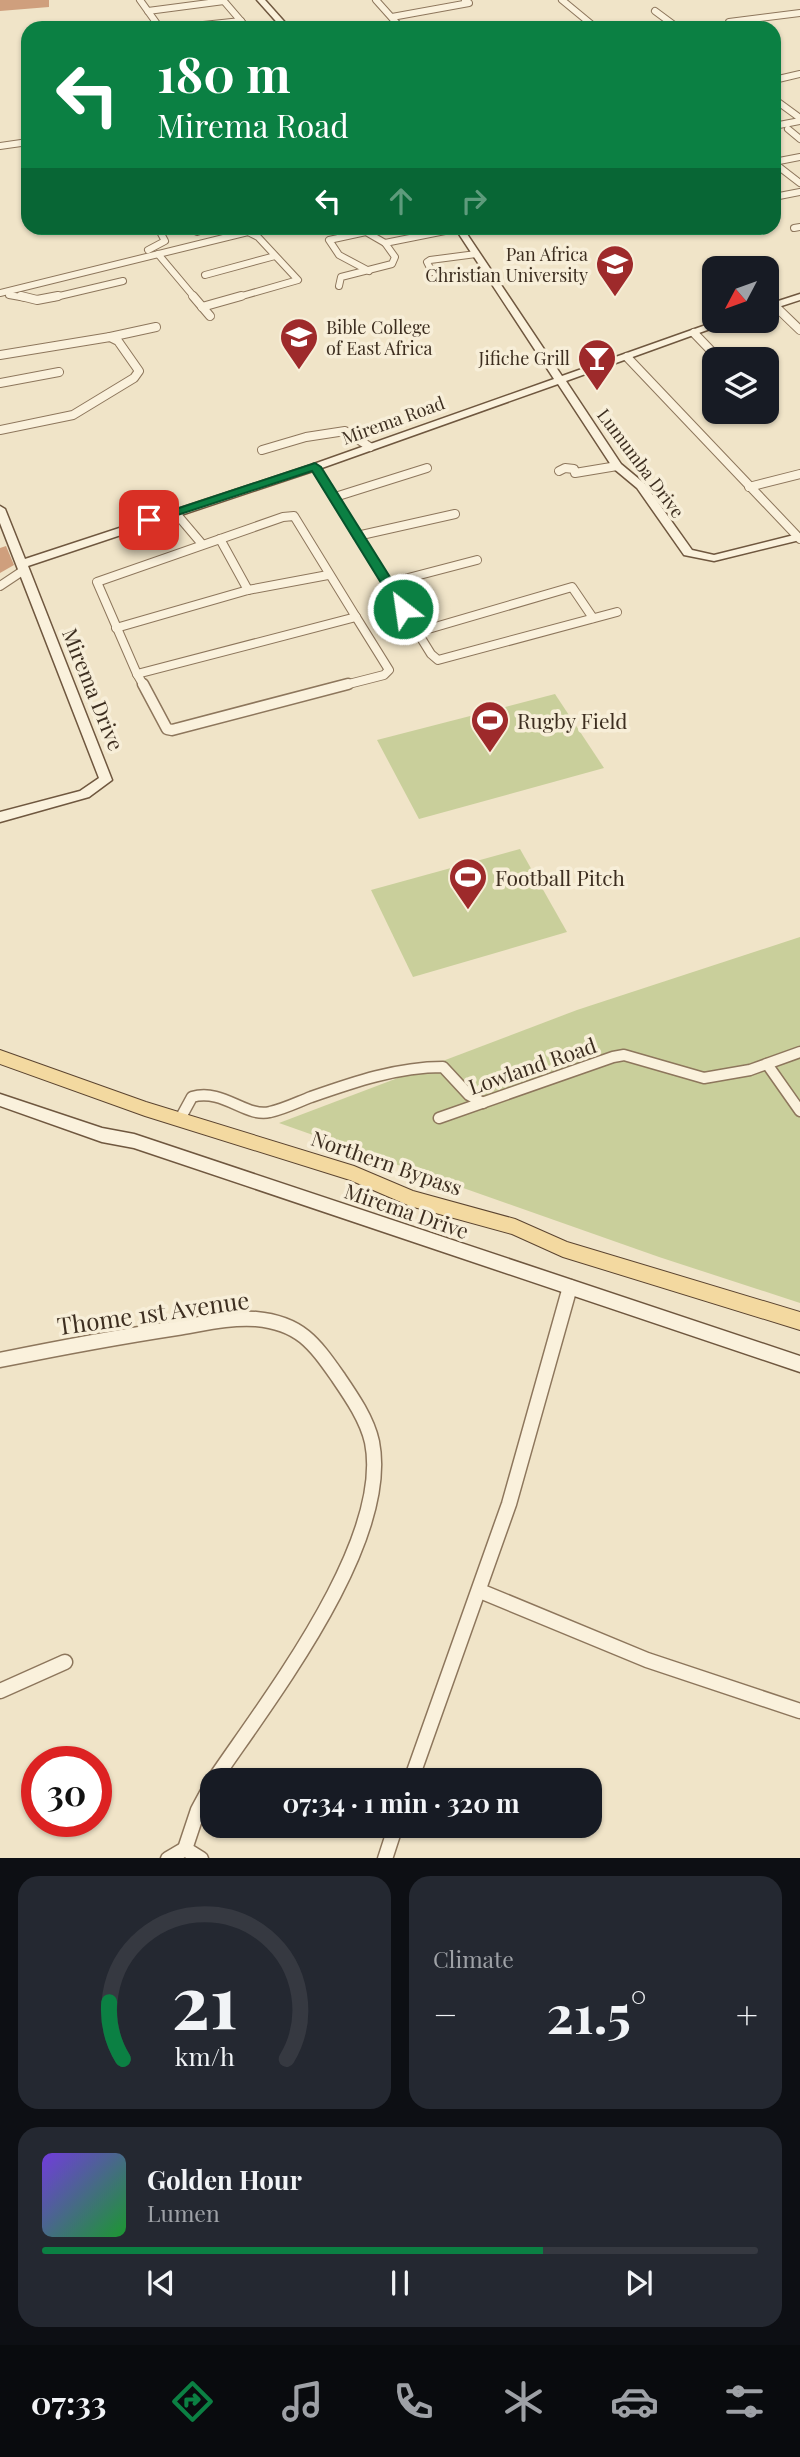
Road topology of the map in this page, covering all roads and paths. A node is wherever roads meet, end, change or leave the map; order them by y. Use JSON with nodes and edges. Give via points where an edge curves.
{"nodes":[{"id":1,"x":140,"y":0,"type":"edge"},
{"id":2,"x":261,"y":0,"type":"edge"},
{"id":3,"x":376,"y":0,"type":"edge"},
{"id":4,"x":466,"y":0,"type":"edge"},
{"id":5,"x":562,"y":0,"type":"edge"},
{"id":6,"x":224,"y":1,"type":"edge"},
{"id":7,"x":148,"y":11,"type":"junction"},
{"id":8,"x":655,"y":11,"type":"dead end"},
{"id":9,"x":800,"y":12,"type":"edge"},
{"id":10,"x":392,"y":17,"type":"junction"},
{"id":11,"x":155,"y":21,"type":"edge"},
{"id":12,"x":240,"y":21,"type":"edge"},
{"id":13,"x":280,"y":21,"type":"edge"},
{"id":14,"x":395,"y":21,"type":"edge"},
{"id":15,"x":588,"y":21,"type":"edge"},
{"id":16,"x":669,"y":21,"type":"edge"},
{"id":17,"x":736,"y":21,"type":"edge"},
{"id":18,"x":800,"y":74,"type":"edge"},
{"id":19,"x":781,"y":78,"type":"edge"},
{"id":20,"x":781,"y":104,"type":"edge"},
{"id":21,"x":800,"y":119,"type":"edge"},
{"id":22,"x":781,"y":124,"type":"edge"},
{"id":23,"x":789,"y":130,"type":"dead end"},
{"id":24,"x":800,"y":139,"type":"edge"},
{"id":25,"x":21,"y":143,"type":"edge"},
{"id":26,"x":0,"y":146,"type":"edge"},
{"id":27,"x":800,"y":157,"type":"edge"},
{"id":28,"x":781,"y":161,"type":"edge"},
{"id":29,"x":781,"y":168,"type":"edge"},
{"id":30,"x":800,"y":183,"type":"edge"},
{"id":31,"x":800,"y":192,"type":"edge"},
{"id":32,"x":781,"y":196,"type":"edge"},
{"id":33,"x":162,"y":235,"type":"edge"},
{"id":34,"x":236,"y":235,"type":"edge"},
{"id":35,"x":254,"y":235,"type":"edge"},
{"id":36,"x":352,"y":235,"type":"edge"},
{"id":37,"x":371,"y":235,"type":"edge"},
{"id":38,"x":419,"y":235,"type":"joint"},
{"id":39,"x":464,"y":235,"type":"edge"},
{"id":40,"x":385,"y":243,"type":"junction"},
{"id":41,"x":418,"y":244,"type":"dead end"},
{"id":42,"x":158,"y":254,"type":"junction"},
{"id":43,"x":476,"y":254,"type":"junction"},
{"id":44,"x":275,"y":256,"type":"junction"},
{"id":45,"x":369,"y":271,"type":"junction"},
{"id":46,"x":432,"y":272,"type":"dead end"},
{"id":47,"x":205,"y":275,"type":"dead end"},
{"id":48,"x":122,"y":281,"type":"dead end"},
{"id":49,"x":339,"y":286,"type":"dead end"},
{"id":50,"x":0,"y":292,"type":"edge"},
{"id":51,"x":800,"y":297,"type":"edge"},
{"id":52,"x":779,"y":303,"type":"edge"},
{"id":53,"x":202,"y":307,"type":"junction"},
{"id":54,"x":779,"y":313,"type":"edge"},
{"id":55,"x":210,"y":316,"type":"dead end"},
{"id":56,"x":156,"y":327,"type":"dead end"},
{"id":57,"x":702,"y":330,"type":"edge"},
{"id":58,"x":800,"y":330,"type":"edge"},
{"id":59,"x":694,"y":333,"type":"junction"},
{"id":60,"x":110,"y":337,"type":"junction"},
{"id":61,"x":707,"y":347,"type":"edge"},
{"id":62,"x":0,"y":355,"type":"edge"},
{"id":63,"x":627,"y":357,"type":"junction"},
{"id":64,"x":59,"y":372,"type":"dead end"},
{"id":65,"x":559,"y":380,"type":"junction"},
{"id":66,"x":0,"y":383,"type":"edge"},
{"id":67,"x":0,"y":430,"type":"edge"},
{"id":68,"x":370,"y":447,"type":"junction"},
{"id":69,"x":262,"y":450,"type":"dead end"},
{"id":70,"x":617,"y":466,"type":"junction"},
{"id":71,"x":315,"y":467,"type":"junction"},
{"id":72,"x":427,"y":468,"type":"dead end"},
{"id":73,"x":559,"y":471,"type":"dead end"},
{"id":74,"x":800,"y":474,"type":"edge"},
{"id":75,"x":749,"y":486,"type":"junction"},
{"id":76,"x":335,"y":497,"type":"junction"},
{"id":77,"x":0,"y":509,"type":"edge"},
{"id":78,"x":174,"y":511,"type":"junction"},
{"id":79,"x":455,"y":514,"type":"dead end"},
{"id":80,"x":357,"y":536,"type":"junction"},
{"id":81,"x":799,"y":538,"type":"edge"},
{"id":82,"x":220,"y":540,"type":"junction"},
{"id":83,"x":202,"y":544,"type":"junction"},
{"id":84,"x":477,"y":560,"type":"dead end"},
{"id":85,"x":23,"y":567,"type":"junction"},
{"id":86,"x":328,"y":575,"type":"junction"},
{"id":87,"x":388,"y":583,"type":"junction"},
{"id":88,"x":0,"y":586,"type":"edge"},
{"id":89,"x":248,"y":590,"type":"junction"},
{"id":90,"x":617,"y":612,"type":"dead end"},
{"id":91,"x":357,"y":617,"type":"junction"},
{"id":92,"x":593,"y":618,"type":"junction"},
{"id":93,"x":116,"y":628,"type":"junction"},
{"id":94,"x":418,"y":632,"type":"junction"},
{"id":95,"x":137,"y":674,"type":"junction"},
{"id":96,"x":0,"y":817,"type":"edge"},
{"id":97,"x":800,"y":1052,"type":"edge"},
{"id":98,"x":0,"y":1057,"type":"edge"},
{"id":99,"x":767,"y":1064,"type":"junction"},
{"id":100,"x":0,"y":1100,"type":"edge"},
{"id":101,"x":483,"y":1103,"type":"junction"},
{"id":102,"x":800,"y":1111,"type":"edge"},
{"id":103,"x":439,"y":1118,"type":"dead end"},
{"id":104,"x":180,"y":1119,"type":"junction"},
{"id":105,"x":570,"y":1287,"type":"junction"},
{"id":106,"x":800,"y":1321,"type":"edge"},
{"id":107,"x":0,"y":1360,"type":"edge"},
{"id":108,"x":800,"y":1364,"type":"edge"},
{"id":109,"x":480,"y":1591,"type":"junction"},
{"id":110,"x":65,"y":1662,"type":"dead end"},
{"id":111,"x":0,"y":1691,"type":"edge"},
{"id":112,"x":800,"y":1711,"type":"edge"},
{"id":113,"x":222,"y":1768,"type":"edge"},
{"id":114,"x":415,"y":1768,"type":"edge"},
{"id":115,"x":200,"y":1806,"type":"edge"},
{"id":116,"x":392,"y":1838,"type":"edge"},
{"id":117,"x":185,"y":1849,"type":"junction"},
{"id":118,"x":168,"y":1858,"type":"edge"},
{"id":119,"x":201,"y":1858,"type":"edge"},
{"id":120,"x":385,"y":1858,"type":"edge"}],
"edges":[{"from":1,"to":7,"type":"street"},
{"from":2,"to":13,"type":"street"},
{"from":3,"to":10,"type":"street"},
{"from":4,"to":10,"type":"street","via":[[469,3]]},
{"from":5,"to":15,"type":"street"},
{"from":6,"to":7,"type":"street"},
{"from":6,"to":12,"type":"street"},
{"from":7,"to":11,"type":"street"},
{"from":8,"to":16,"type":"street"},
{"from":9,"to":17,"type":"street"},
{"from":10,"to":14,"type":"street"},
{"from":18,"to":19,"type":"street"},
{"from":20,"to":21,"type":"street"},
{"from":21,"to":22,"type":"street"},
{"from":23,"to":24,"type":"street"},
{"from":25,"to":26,"type":"street"},
{"from":27,"to":28,"type":"street"},
{"from":29,"to":30,"type":"street"},
{"from":31,"to":32,"type":"street"},
{"from":33,"to":50,"type":"street","via":[[165,241],[158,247]]},
{"from":34,"to":42,"type":"street"},
{"from":35,"to":44,"type":"street"},
{"from":36,"to":45,"type":"street","via":[[328,240],[333,251]]},
{"from":37,"to":40,"type":"street"},
{"from":38,"to":40,"type":"street"},
{"from":38,"to":41,"type":"street"},
{"from":39,"to":43,"type":"street","name":"Lumumba Drive"},
{"from":40,"to":45,"type":"street","via":[[395,261]]},
{"from":42,"to":50,"type":"street"},
{"from":42,"to":53,"type":"street"},
{"from":43,"to":46,"type":"street","via":[[430,260]]},
{"from":43,"to":65,"type":"street","name":"Lumumba Drive"},
{"from":44,"to":47,"type":"street"},
{"from":44,"to":53,"type":"street","via":[[298,281]]},
{"from":45,"to":49,"type":"street","via":[[341,277]]},
{"from":48,"to":50,"type":"street","via":[[33,301],[21,294]]},
{"from":51,"to":52,"type":"street"},
{"from":53,"to":55,"type":"street"},
{"from":54,"to":58,"type":"street"},
{"from":56,"to":60,"type":"street"},
{"from":57,"to":59,"type":"street","name":"Mirema Road"},
{"from":59,"to":61,"type":"street"},
{"from":59,"to":63,"type":"street","name":"Mirema Road"},
{"from":60,"to":62,"type":"street"},
{"from":60,"to":67,"type":"street","via":[[139,371],[134,378],[73,415]]},
{"from":63,"to":65,"type":"street","name":"Mirema Road"},
{"from":63,"to":75,"type":"street"},
{"from":64,"to":66,"type":"street"},
{"from":65,"to":68,"type":"street","name":"Mirema Road"},
{"from":65,"to":70,"type":"street","name":"Lumumba Drive"},
{"from":68,"to":69,"type":"street","via":[[345,432]]},
{"from":68,"to":71,"type":"street","name":"Mirema Road"},
{"from":70,"to":73,"type":"street"},
{"from":70,"to":81,"type":"street","name":"Lumumba Drive","via":[[641,486],[688,553],[714,558]]},
{"from":71,"to":76,"type":"street"},
{"from":71,"to":78,"type":"street","name":"Mirema Road"},
{"from":72,"to":76,"type":"street"},
{"from":74,"to":75,"type":"street"},
{"from":75,"to":81,"type":"street"},
{"from":76,"to":80,"type":"street"},
{"from":77,"to":85,"type":"street","name":"Mirema Drive"},
{"from":78,"to":83,"type":"street"},
{"from":78,"to":85,"type":"street","name":"Mirema Road"},
{"from":79,"to":80,"type":"street"},
{"from":80,"to":87,"type":"street"},
{"from":82,"to":83,"type":"street"},
{"from":82,"to":86,"type":"street","via":[[294,516]]},
{"from":82,"to":89,"type":"street"},
{"from":83,"to":93,"type":"street","via":[[97,582]]},
{"from":84,"to":87,"type":"street"},
{"from":85,"to":88,"type":"street","name":"Mirema Road"},
{"from":85,"to":96,"type":"street","name":"Mirema Drive","via":[[106,780],[84,794]]},
{"from":86,"to":89,"type":"street"},
{"from":86,"to":91,"type":"street"},
{"from":87,"to":94,"type":"street"},
{"from":89,"to":93,"type":"street"},
{"from":90,"to":92,"type":"street"},
{"from":91,"to":95,"type":"street"},
{"from":91,"to":95,"type":"street","via":[[389,668],[384,675],[170,731]]},
{"from":92,"to":94,"type":"street","via":[[438,660]]},
{"from":92,"to":94,"type":"street","via":[[572,587]]},
{"from":93,"to":95,"type":"street"},
{"from":97,"to":99,"type":"street","name":"Lowland Road"},
{"from":98,"to":104,"type":"main road","name":"Northern Bypass"},
{"from":99,"to":101,"type":"street","name":"Lowland Road","via":[[704,1078],[624,1055]]},
{"from":99,"to":102,"type":"street"},
{"from":100,"to":105,"type":"street","name":"Mirema Drive"},
{"from":101,"to":103,"type":"street","name":"Lowland Road"},
{"from":101,"to":104,"type":"street","via":[[443,1067],[431,1065],[374,1077],[267,1113],[200,1093],[192,1097]]},
{"from":104,"to":106,"type":"main road","name":"Northern Bypass","via":[[354,1174],[411,1198],[515,1227],[563,1249]]},
{"from":105,"to":108,"type":"street","name":"Mirema Drive"},
{"from":105,"to":109,"type":"street"},
{"from":107,"to":113,"type":"street","name":"Thome 1st Avenue","via":[[110,1338],[255,1319],[286,1325],[313,1341],[355,1401],[372,1441],[374,1481],[368,1514],[339,1586]]},
{"from":109,"to":112,"type":"street","via":[[647,1660]]},
{"from":109,"to":114,"type":"street"},
{"from":110,"to":111,"type":"street"},
{"from":115,"to":117,"type":"street","name":"Thome 1st Avenue"},
{"from":116,"to":120,"type":"street"},
{"from":117,"to":118,"type":"street"},
{"from":117,"to":119,"type":"street"}]}
